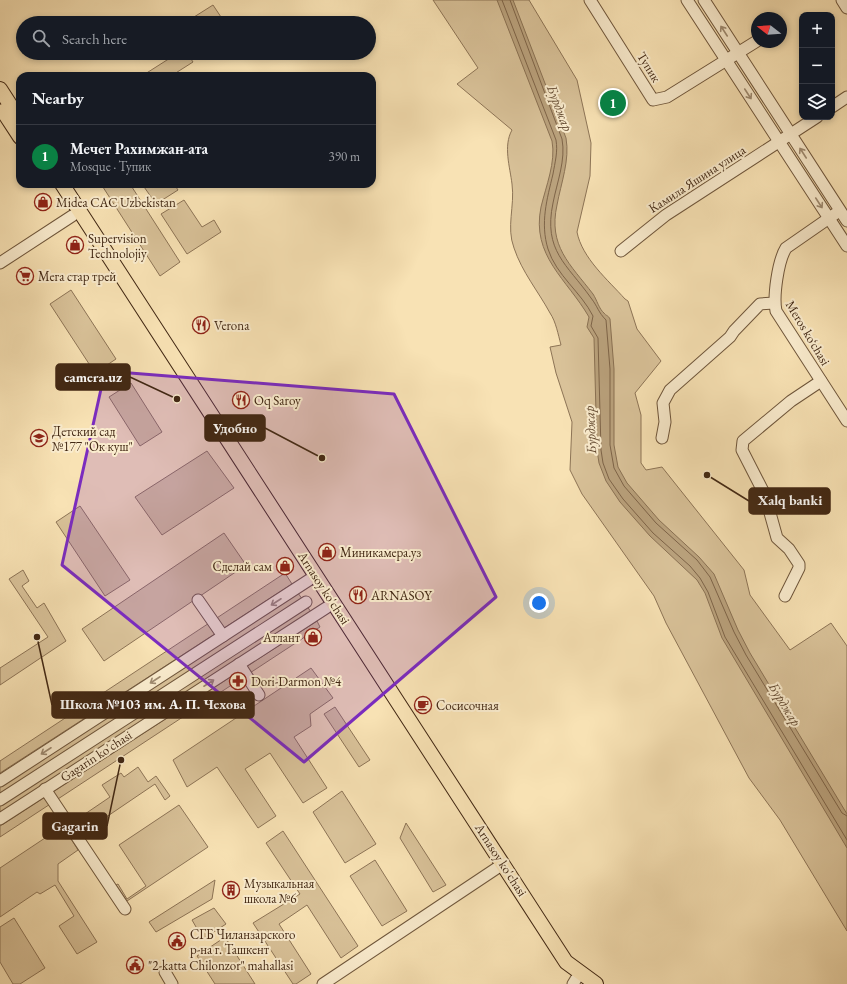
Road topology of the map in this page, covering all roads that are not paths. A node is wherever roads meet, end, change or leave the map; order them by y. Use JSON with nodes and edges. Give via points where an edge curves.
{"nodes":[{"id":1,"x":590,"y":0,"type":"edge"},
{"id":2,"x":686,"y":0,"type":"edge"},
{"id":3,"x":704,"y":0,"type":"edge"},
{"id":4,"x":842,"y":0,"type":"edge"},
{"id":5,"x":847,"y":8,"type":"edge"},
{"id":6,"x":751,"y":45,"type":"edge"},
{"id":7,"x":738,"y":54,"type":"junction"},
{"id":8,"x":726,"y":61,"type":"junction"},
{"id":9,"x":0,"y":89,"type":"edge"},
{"id":10,"x":847,"y":97,"type":"edge"},
{"id":11,"x":835,"y":105,"type":"edge"},
{"id":12,"x":0,"y":106,"type":"edge"},
{"id":13,"x":16,"y":114,"type":"edge"},
{"id":14,"x":812,"y":120,"type":"edge"},
{"id":15,"x":16,"y":131,"type":"edge"},
{"id":16,"x":791,"y":134,"type":"junction"},
{"id":17,"x":779,"y":142,"type":"junction"},
{"id":18,"x":54,"y":188,"type":"edge"},
{"id":19,"x":64,"y":188,"type":"edge"},
{"id":20,"x":840,"y":211,"type":"junction"},
{"id":21,"x":76,"y":214,"type":"junction"},
{"id":22,"x":829,"y":218,"type":"junction"},
{"id":23,"x":847,"y":221,"type":"edge"},
{"id":24,"x":847,"y":246,"type":"edge"},
{"id":25,"x":621,"y":251,"type":"dead end"},
{"id":26,"x":0,"y":263,"type":"edge"},
{"id":27,"x":774,"y":303,"type":"junction"},
{"id":28,"x":821,"y":381,"type":"junction"},
{"id":29,"x":847,"y":420,"type":"edge"},
{"id":30,"x":662,"y":438,"type":"dead end"},
{"id":31,"x":312,"y":578,"type":"junction"},
{"id":32,"x":785,"y":596,"type":"dead end"},
{"id":33,"x":198,"y":600,"type":"dead end"},
{"id":34,"x":306,"y":602,"type":"dead end"},
{"id":35,"x":330,"y":605,"type":"junction"},
{"id":36,"x":223,"y":636,"type":"junction"},
{"id":37,"x":239,"y":664,"type":"junction"},
{"id":38,"x":259,"y":695,"type":"dead end"},
{"id":39,"x":0,"y":781,"type":"edge"},
{"id":40,"x":45,"y":789,"type":"junction"},
{"id":41,"x":0,"y":800,"type":"edge"},
{"id":42,"x":0,"y":819,"type":"edge"},
{"id":43,"x":500,"y":866,"type":"junction"},
{"id":44,"x":125,"y":909,"type":"dead end"},
{"id":45,"x":165,"y":972,"type":"dead end"},
{"id":46,"x":578,"y":980,"type":"edge"},
{"id":47,"x":172,"y":984,"type":"edge"},
{"id":48,"x":323,"y":984,"type":"edge"},
{"id":49,"x":596,"y":984,"type":"edge"}],
"edges":[{"from":1,"to":8,"type":"street","name":"Тупик","via":[[653,100],[668,97]]},
{"from":2,"to":8,"type":"street"},
{"from":7,"to":3,"type":"street","one_way":true},
{"from":4,"to":5,"type":"street"},
{"from":6,"to":7,"type":"street"},
{"from":7,"to":8,"type":"street"},
{"from":7,"to":16,"type":"street"},
{"from":8,"to":17,"type":"street","one_way":true},
{"from":9,"to":13,"type":"main road"},
{"from":10,"to":11,"type":"street"},
{"from":12,"to":15,"type":"main road"},
{"from":14,"to":16,"type":"street","name":"Камила Яшина улица"},
{"from":16,"to":17,"type":"street","name":"Камила Яшина улица"},
{"from":20,"to":16,"type":"street","one_way":true},
{"from":17,"to":22,"type":"street","one_way":true},
{"from":17,"to":25,"type":"street","name":"Камила Яшина улица","via":[[666,215]]},
{"from":18,"to":21,"type":"main road","name":"Arnasoy ko'chasi"},
{"from":19,"to":21,"type":"main road","name":"Arnasoy ko'chasi"},
{"from":20,"to":22,"type":"street","name":"Meros ko‘chasi"},
{"from":20,"to":23,"type":"street"},
{"from":21,"to":26,"type":"street"},
{"from":21,"to":31,"type":"main road","name":"Arnasoy ko'chasi"},
{"from":22,"to":24,"type":"street"},
{"from":22,"to":27,"type":"street","name":"Meros ko‘chasi","via":[[786,248],[782,255]]},
{"from":27,"to":28,"type":"street","name":"Meros ko‘chasi","via":[[776,311]]},
{"from":27,"to":30,"type":"street","via":[[760,304],[730,337],[670,390],[663,403],[665,422]]},
{"from":28,"to":29,"type":"street","name":"Meros ko‘chasi"},
{"from":28,"to":32,"type":"street","via":[[770,417],[743,440],[742,450],[765,495],[777,538],[789,549],[799,564],[800,568]]},
{"from":31,"to":35,"type":"main road","name":"Arnasoy ko'chasi"},
{"from":31,"to":36,"type":"street","one_way":true},
{"from":33,"to":36,"type":"street"},
{"from":34,"to":41,"type":"street"},
{"from":35,"to":37,"type":"street","name":"Gagarin ko'chasi"},
{"from":35,"to":43,"type":"main road","name":"Arnasoy ko'chasi"},
{"from":36,"to":39,"type":"street","one_way":true},
{"from":37,"to":38,"type":"street"},
{"from":40,"to":37,"type":"street","name":"Gagarin ko'chasi","one_way":true},
{"from":40,"to":42,"type":"street","name":"Gagarin ko'chasi"},
{"from":40,"to":44,"type":"street"},
{"from":43,"to":46,"type":"main road","name":"Arnasoy ko'chasi","via":[[560,967]]},
{"from":43,"to":48,"type":"street"},
{"from":45,"to":47,"type":"street"},
{"from":46,"to":49,"type":"main road","name":"Arnasoy ko'chasi"}]}
